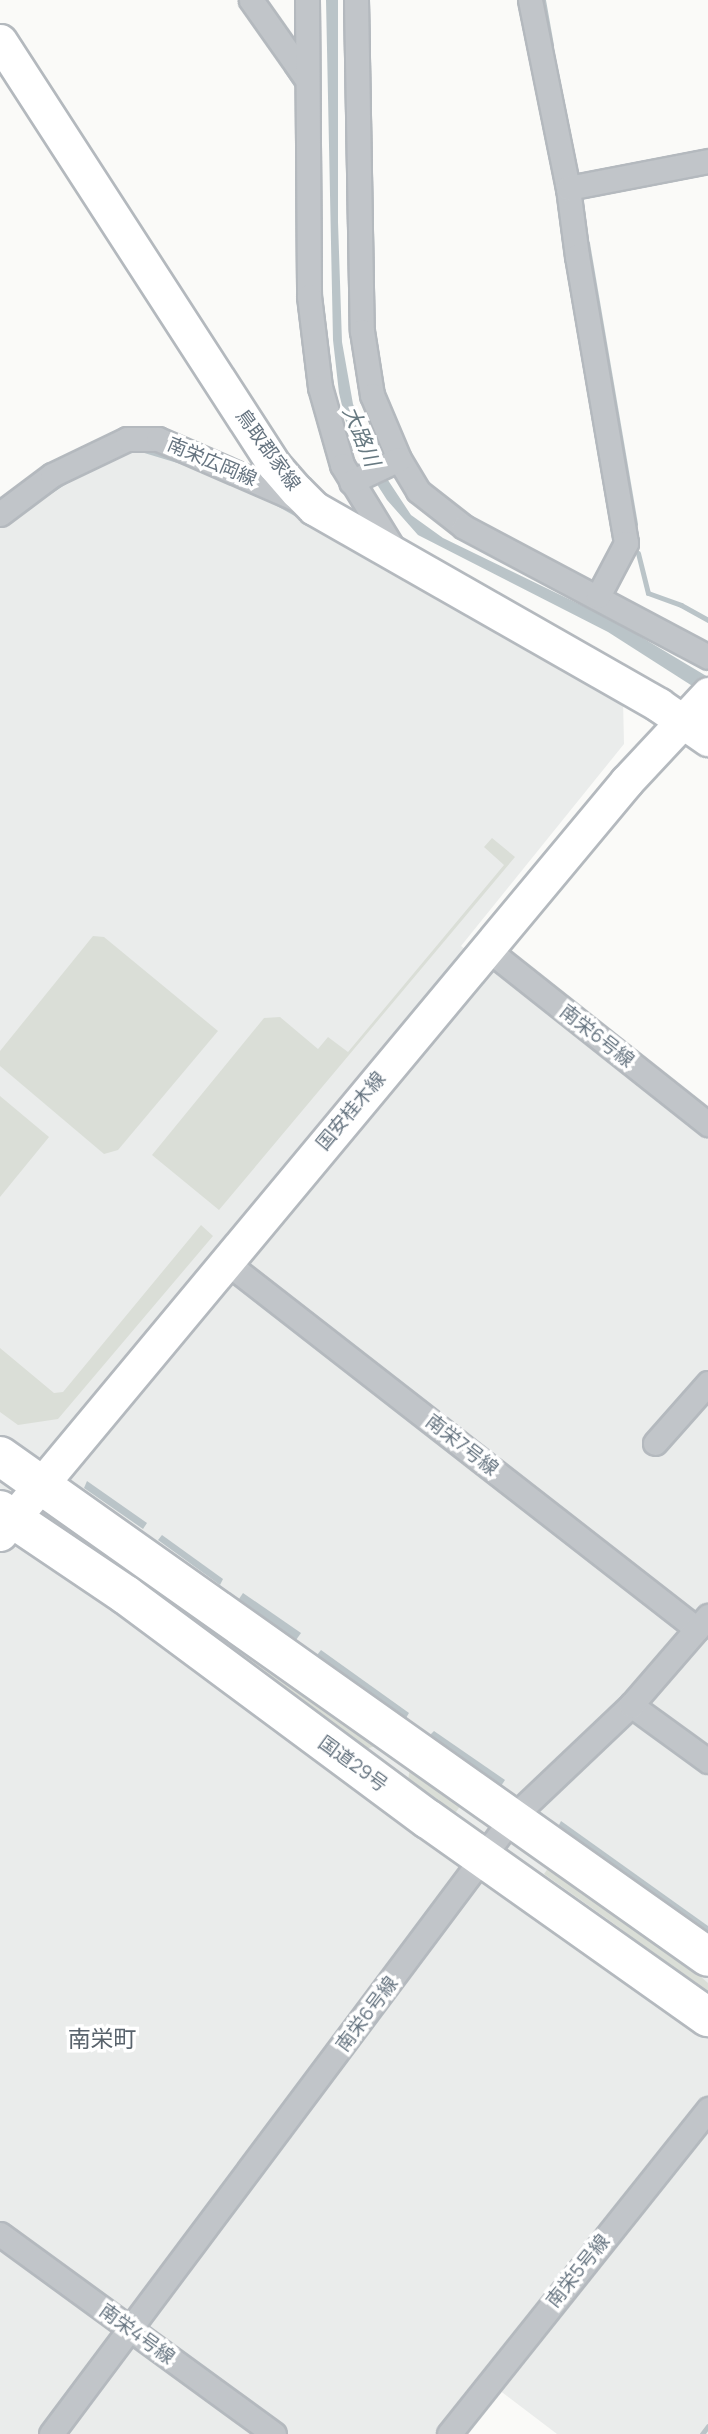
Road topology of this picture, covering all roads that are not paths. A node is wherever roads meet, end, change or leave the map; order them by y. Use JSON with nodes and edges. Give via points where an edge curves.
{"nodes":[{"id":1,"x":251,"y":0,"type":"edge"},
{"id":2,"x":307,"y":0,"type":"edge"},
{"id":3,"x":356,"y":0,"type":"edge"},
{"id":4,"x":530,"y":0,"type":"edge"},
{"id":5,"x":0,"y":41,"type":"edge"},
{"id":6,"x":306,"y":78,"type":"junction"},
{"id":7,"x":708,"y":161,"type":"edge"},
{"id":8,"x":568,"y":188,"type":"junction"},
{"id":9,"x":399,"y":460,"type":"junction"},
{"id":10,"x":351,"y":482,"type":"junction"},
{"id":11,"x":314,"y":508,"type":"junction"},
{"id":12,"x":0,"y":514,"type":"edge"},
{"id":13,"x":396,"y":553,"type":"junction"},
{"id":14,"x":598,"y":596,"type":"junction"},
{"id":15,"x":708,"y":657,"type":"edge"},
{"id":16,"x":699,"y":714,"type":"edge"},
{"id":17,"x":486,"y":949,"type":"junction"},
{"id":18,"x":708,"y":1124,"type":"edge"},
{"id":19,"x":226,"y":1262,"type":"junction"},
{"id":20,"x":708,"y":1383,"type":"edge"},
{"id":21,"x":655,"y":1443,"type":"dead end"},
{"id":22,"x":0,"y":1456,"type":"edge"},
{"id":23,"x":41,"y":1485,"type":"junction"},
{"id":24,"x":4,"y":1521,"type":"edge"},
{"id":25,"x":702,"y":1623,"type":"edge"},
{"id":26,"x":631,"y":1705,"type":"junction"},
{"id":27,"x":708,"y":1761,"type":"edge"},
{"id":28,"x":512,"y":1818,"type":"junction"},
{"id":29,"x":485,"y":1857,"type":"junction"},
{"id":30,"x":708,"y":1957,"type":"edge"},
{"id":31,"x":708,"y":2017,"type":"edge"},
{"id":32,"x":708,"y":2109,"type":"edge"},
{"id":33,"x":0,"y":2234,"type":"edge"},
{"id":34,"x":130,"y":2329,"type":"junction"},
{"id":35,"x":51,"y":2434,"type":"edge"},
{"id":36,"x":274,"y":2434,"type":"edge"},
{"id":37,"x":449,"y":2434,"type":"edge"}],
"edges":[{"from":1,"to":6,"type":"street"},
{"from":2,"to":6,"type":"street"},
{"from":3,"to":9,"type":"street","via":[[362,331],[372,395]]},
{"from":4,"to":8,"type":"street"},
{"from":5,"to":11,"type":"main road","name":"鳥取郡家線","via":[[274,466]]},
{"from":6,"to":10,"type":"street","via":[[309,296],[315,353],[320,387]]},
{"from":7,"to":8,"type":"street"},
{"from":8,"to":14,"type":"street","via":[[626,543]]},
{"from":9,"to":10,"type":"street"},
{"from":9,"to":14,"type":"street","via":[[418,491],[464,527]]},
{"from":10,"to":13,"type":"street"},
{"from":11,"to":12,"type":"street","name":"南栄広岡線","via":[[158,439],[127,439],[52,475]]},
{"from":11,"to":13,"type":"main road","name":"鳥取郡家線"},
{"from":13,"to":16,"type":"main road","name":"鳥取郡家線"},
{"from":14,"to":15,"type":"street"},
{"from":16,"to":17,"type":"main road","name":"国安桂木線"},
{"from":17,"to":18,"type":"street","name":"南栄6号線"},
{"from":17,"to":19,"type":"main road","name":"国安桂木線"},
{"from":19,"to":23,"type":"main road","name":"国安桂木線"},
{"from":19,"to":25,"type":"street","name":"南栄7号線"},
{"from":20,"to":21,"type":"street"},
{"from":22,"to":23,"type":"highway"},
{"from":23,"to":24,"type":"main road","name":"国安桂木線"},
{"from":23,"to":28,"type":"highway"},
{"from":24,"to":29,"type":"highway","name":"国道29号","via":[[126,1595]]},
{"from":25,"to":26,"type":"street","name":"南栄6号線"},
{"from":26,"to":27,"type":"street"},
{"from":26,"to":28,"type":"street","name":"南栄6号線"},
{"from":28,"to":29,"type":"street","name":"南栄6号線"},
{"from":28,"to":30,"type":"highway"},
{"from":29,"to":31,"type":"highway","name":"国道29号"},
{"from":29,"to":34,"type":"street","name":"南栄6号線"},
{"from":32,"to":37,"type":"street","name":"南栄5号線"},
{"from":33,"to":34,"type":"street","name":"南栄4号線"},
{"from":34,"to":35,"type":"street","name":"南栄6号線"},
{"from":34,"to":36,"type":"street","name":"南栄4号線"}]}
